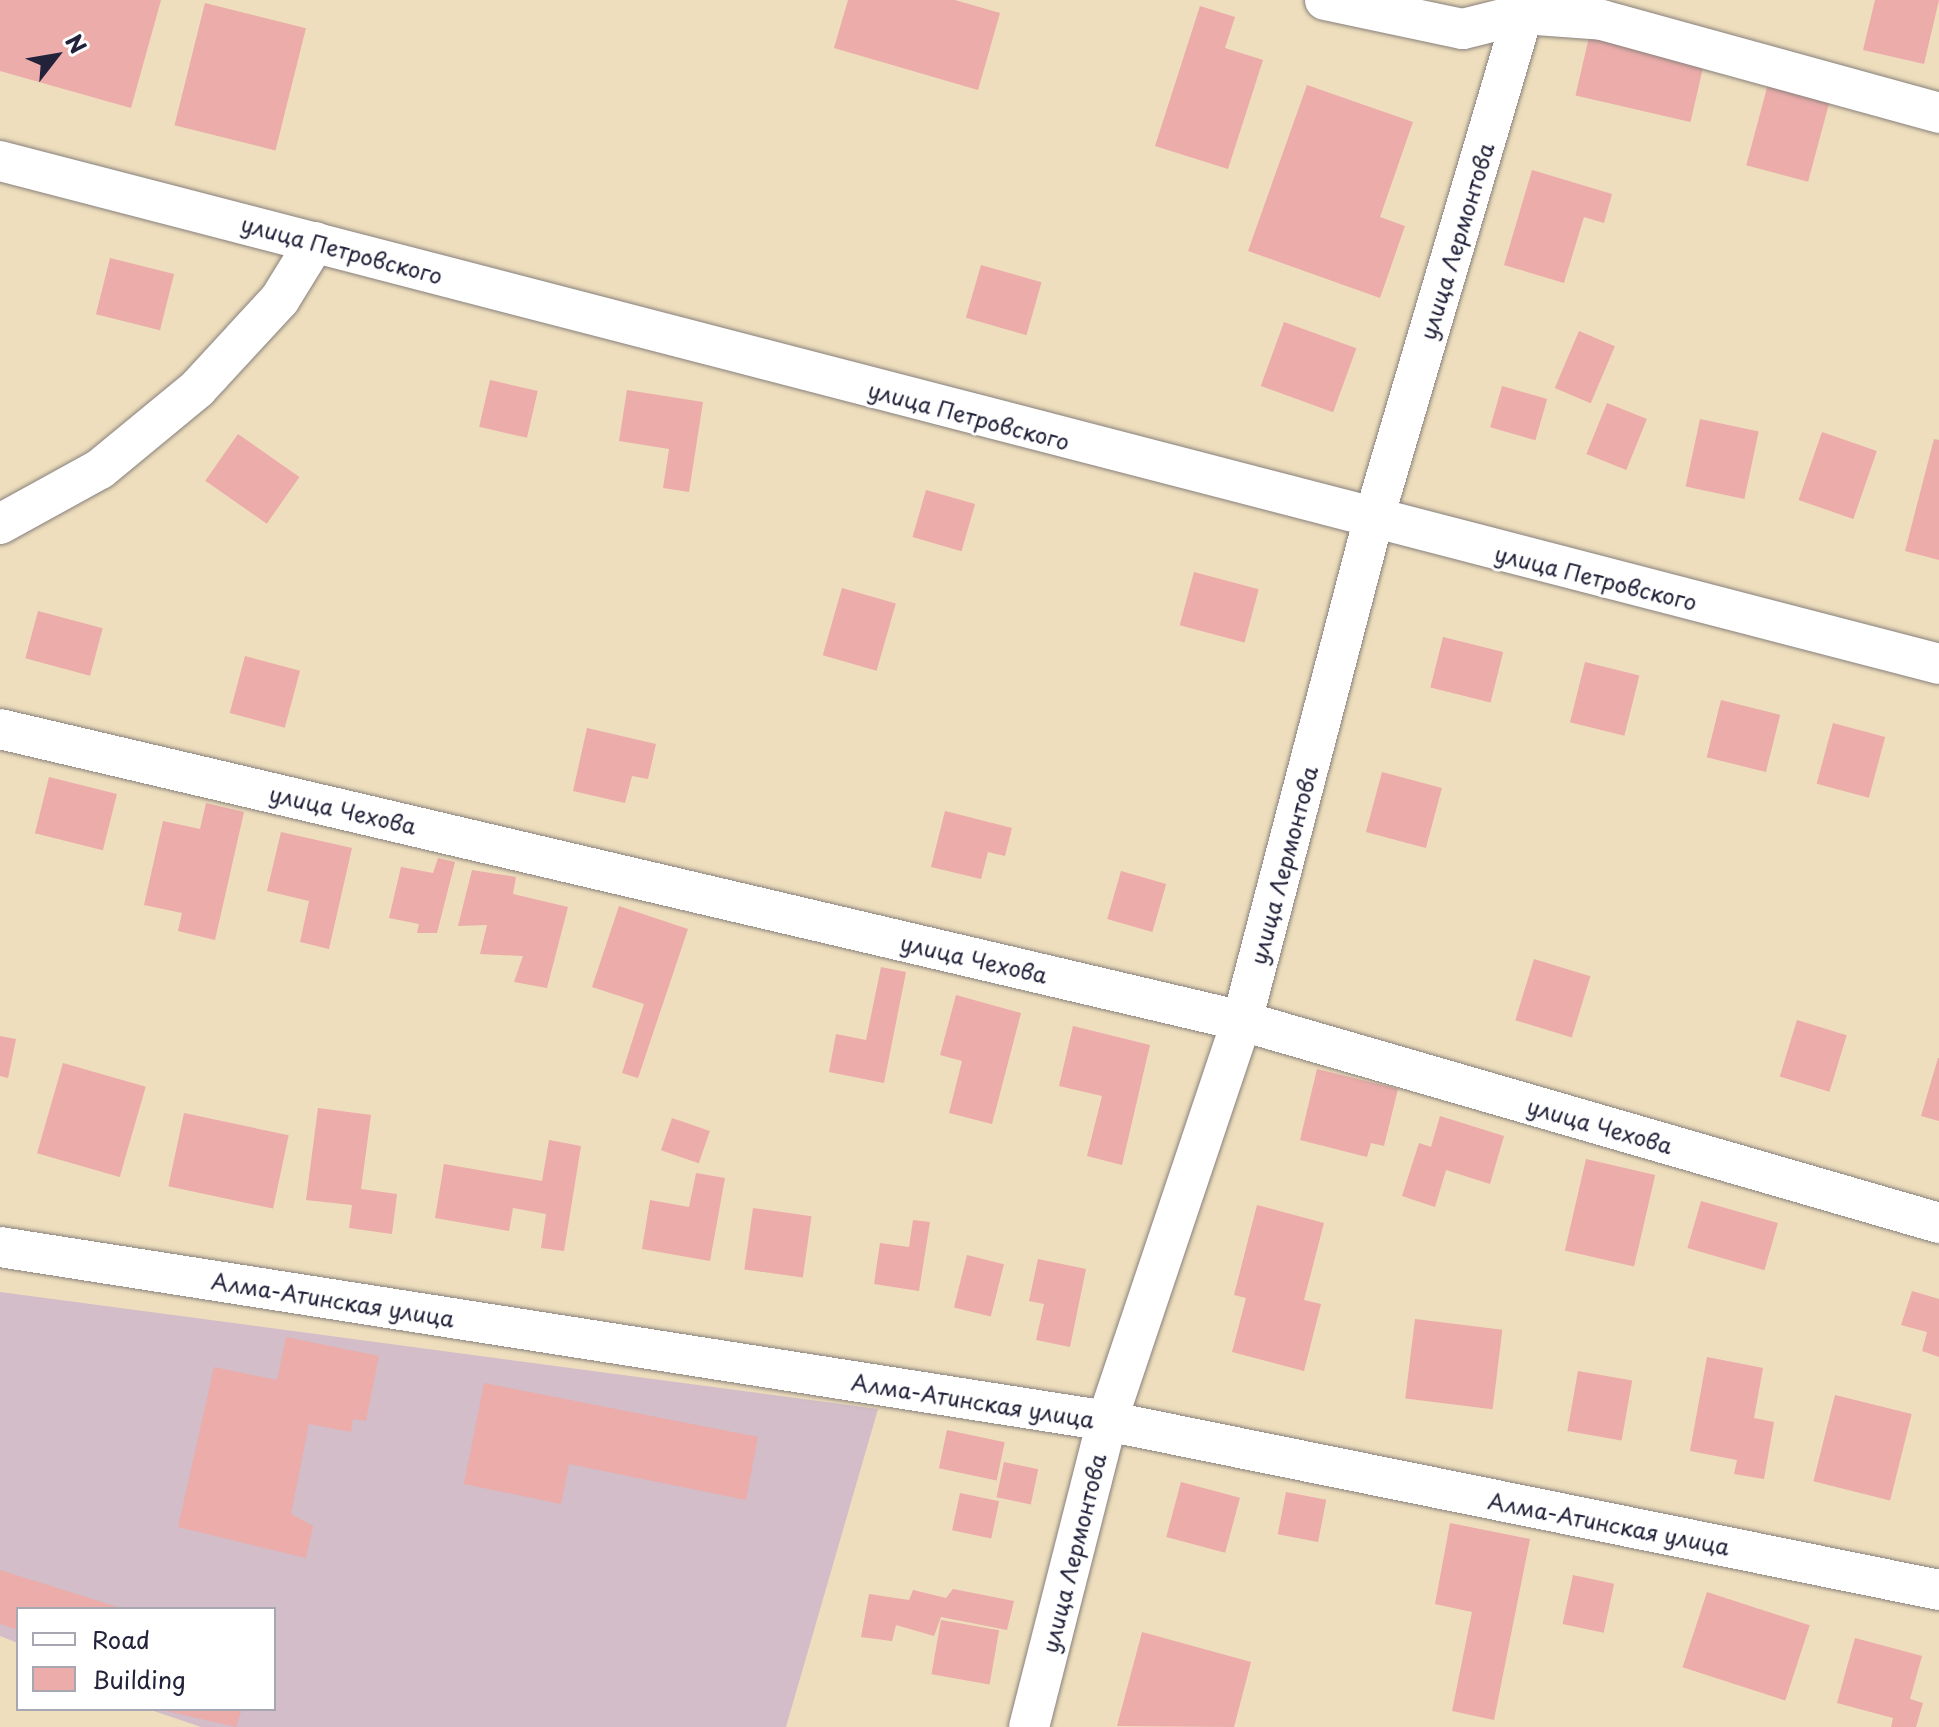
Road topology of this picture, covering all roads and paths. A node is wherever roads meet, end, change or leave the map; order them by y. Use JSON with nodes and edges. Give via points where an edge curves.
{"nodes":[{"id":1,"x":1325,"y":0,"type":"edge"},
{"id":2,"x":1525,"y":7,"type":"edge"},
{"id":3,"x":1939,"y":113,"type":"edge"},
{"id":4,"x":0,"y":161,"type":"edge"},
{"id":5,"x":315,"y":242,"type":"junction"},
{"id":6,"x":1373,"y":521,"type":"junction"},
{"id":7,"x":0,"y":524,"type":"edge"},
{"id":8,"x":1939,"y":664,"type":"edge"},
{"id":9,"x":0,"y":729,"type":"edge"},
{"id":10,"x":1242,"y":1021,"type":"junction"},
{"id":11,"x":1939,"y":1223,"type":"edge"},
{"id":12,"x":0,"y":1247,"type":"edge"},
{"id":13,"x":1107,"y":1421,"type":"junction"},
{"id":14,"x":1939,"y":1590,"type":"edge"},
{"id":15,"x":1029,"y":1727,"type":"edge"}],
"edges":[{"from":1,"to":2,"type":"street","via":[[1463,29]]},
{"from":2,"to":3,"type":"street","via":[[1602,20]]},
{"from":2,"to":6,"type":"street","name":"улица Лермонтова"},
{"from":4,"to":5,"type":"street","name":"улица Петровского"},
{"from":5,"to":6,"type":"street","name":"улица Петровского"},
{"from":5,"to":7,"type":"street","via":[[280,299],[197,389],[100,469]]},
{"from":6,"to":8,"type":"street","name":"улица Петровского"},
{"from":6,"to":10,"type":"street","name":"улица Лермонтова"},
{"from":9,"to":10,"type":"street","name":"улица Чехова"},
{"from":10,"to":11,"type":"street","name":"улица Чехова"},
{"from":10,"to":13,"type":"street","name":"улица Лермонтова"},
{"from":12,"to":13,"type":"street","name":"Алма-Атинская улица"},
{"from":13,"to":14,"type":"street","name":"Алма-Атинская улица"},
{"from":13,"to":15,"type":"street","name":"улица Лермонтова"}]}
